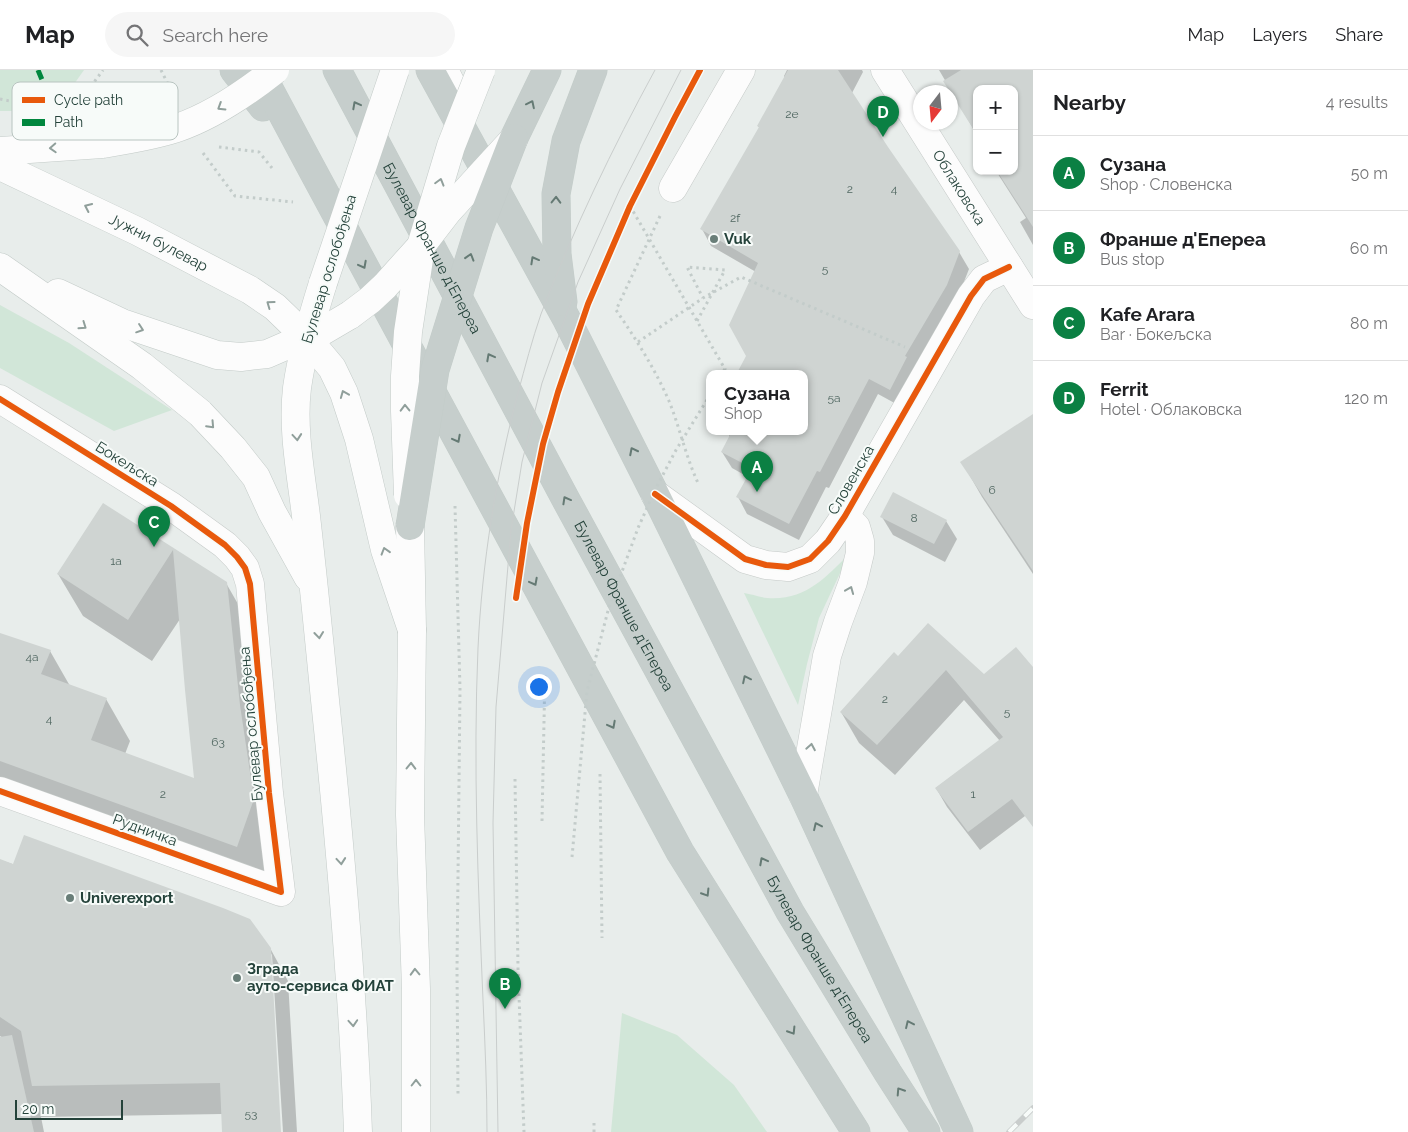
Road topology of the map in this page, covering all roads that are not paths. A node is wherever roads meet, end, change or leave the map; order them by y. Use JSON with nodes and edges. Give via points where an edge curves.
{"nodes":[{"id":1,"x":234,"y":70,"type":"edge"},
{"id":2,"x":259,"y":70,"type":"edge"},
{"id":3,"x":275,"y":70,"type":"edge"},
{"id":4,"x":337,"y":70,"type":"edge"},
{"id":5,"x":395,"y":70,"type":"edge"},
{"id":6,"x":430,"y":70,"type":"edge"},
{"id":7,"x":452,"y":70,"type":"edge"},
{"id":8,"x":481,"y":70,"type":"edge"},
{"id":9,"x":548,"y":70,"type":"edge"},
{"id":10,"x":593,"y":70,"type":"edge"},
{"id":11,"x":741,"y":70,"type":"edge"},
{"id":12,"x":885,"y":70,"type":"edge"},
{"id":13,"x":452,"y":111,"type":"junction"},
{"id":14,"x":178,"y":128,"type":"edge"},
{"id":15,"x":514,"y":138,"type":"junction"},
{"id":16,"x":126,"y":140,"type":"edge"},
{"id":17,"x":0,"y":151,"type":"edge"},
{"id":18,"x":307,"y":160,"type":"junction"},
{"id":19,"x":0,"y":166,"type":"edge"},
{"id":20,"x":674,"y":188,"type":"road end"},
{"id":21,"x":421,"y":246,"type":"junction"},
{"id":22,"x":0,"y":267,"type":"edge"},
{"id":23,"x":1008,"y":267,"type":"junction"},
{"id":24,"x":1033,"y":305,"type":"edge"},
{"id":25,"x":566,"y":318,"type":"junction"},
{"id":26,"x":306,"y":336,"type":"junction"},
{"id":27,"x":0,"y":399,"type":"edge"},
{"id":28,"x":655,"y":494,"type":"junction"},
{"id":29,"x":844,"y":516,"type":"junction"},
{"id":30,"x":410,"y":526,"type":"junction"},
{"id":31,"x":237,"y":557,"type":"joint"},
{"id":32,"x":314,"y":587,"type":"junction"},
{"id":33,"x":412,"y":630,"type":"junction"},
{"id":34,"x":0,"y":791,"type":"edge"},
{"id":35,"x":802,"y":795,"type":"junction"},
{"id":36,"x":281,"y":892,"type":"joint"},
{"id":37,"x":358,"y":1132,"type":"edge"},
{"id":38,"x":416,"y":1132,"type":"edge"},
{"id":39,"x":856,"y":1132,"type":"edge"},
{"id":40,"x":926,"y":1132,"type":"edge"},
{"id":41,"x":959,"y":1132,"type":"edge"}],
"edges":[{"from":1,"to":18,"type":"highway"},
{"from":2,"to":18,"type":"highway"},
{"from":3,"to":14,"type":"main road","one_way":true,"bridge":true,"via":[[214,111]]},
{"from":40,"to":4,"type":"highway","name":"Булевар Франше д'Епереа","one_way":true,"via":[[790,912]]},
{"from":5,"to":26,"type":"main road","name":"Булевар ослобођења","bridge":true},
{"from":6,"to":13,"type":"highway"},
{"from":7,"to":13,"type":"lane","via":[[460,86]]},
{"from":21,"to":8,"type":"main road","one_way":true,"bridge":true,"via":[[451,146]]},
{"from":15,"to":9,"type":"highway","one_way":true},
{"from":25,"to":10,"type":"highway","one_way":true,"via":[[557,254],[556,194],[566,141]]},
{"from":11,"to":20,"type":"main road"},
{"from":12,"to":23,"type":"main road","name":"Облаковска"},
{"from":25,"to":13,"type":"highway","one_way":true},
{"from":15,"to":21,"type":"main road","bridge":true},
{"from":30,"to":15,"type":"highway","one_way":true,"bridge":true,"via":[[435,370],[479,228]]},
{"from":16,"to":17,"type":"main road","one_way":true,"bridge":true},
{"from":18,"to":39,"type":"highway","one_way":true,"via":[[680,852]]},
{"from":26,"to":19,"type":"main road","name":"Јужни булевар","one_way":true,"via":[[275,307],[250,290],[137,231]]},
{"from":21,"to":26,"type":"main road","bridge":true,"via":[[370,300],[320,332]]},
{"from":30,"to":21,"type":"main road","one_way":true,"bridge":true,"via":[[405,376]]},
{"from":22,"to":26,"type":"main road","one_way":true,"via":[[122,323],[217,355],[267,354]]},
{"from":22,"to":32,"type":"main road","one_way":true,"via":[[142,366],[200,413],[256,476]]},
{"from":23,"to":24,"type":"main road","name":"Облаковска"},
{"from":23,"to":29,"type":"main road","name":"Словенска","via":[[984,279],[971,296]]},
{"from":28,"to":25,"type":"highway","one_way":true},
{"from":26,"to":32,"type":"main road","name":"Булевар ослобођења","one_way":true,"via":[[297,388],[296,431]]},
{"from":33,"to":26,"type":"main road","name":"Јужни булевар","one_way":true,"via":[[385,550],[359,439],[344,393],[332,368]]},
{"from":27,"to":31,"type":"main road","name":"Бокељска","via":[[172,506]]},
{"from":28,"to":29,"type":"main road","name":"Словенска","via":[[745,559],[766,565],[788,567],[810,559],[828,542]]},
{"from":35,"to":28,"type":"highway","one_way":true},
{"from":35,"to":29,"type":"main road","name":"Словенска","one_way":true,"via":[[827,656],[854,582],[860,553],[856,527]]},
{"from":30,"to":33,"type":"main road"},
{"from":31,"to":36,"type":"main road","name":"Булевар ослобођења","via":[[250,584]]},
{"from":32,"to":37,"type":"main road","name":"Булевар ослобођења","one_way":true,"via":[[337,812]]},
{"from":38,"to":33,"type":"main road","one_way":true,"via":[[416,989],[410,815]]},
{"from":34,"to":36,"type":"main road","name":"Рудничка"},
{"from":41,"to":35,"type":"highway","one_way":true}]}
